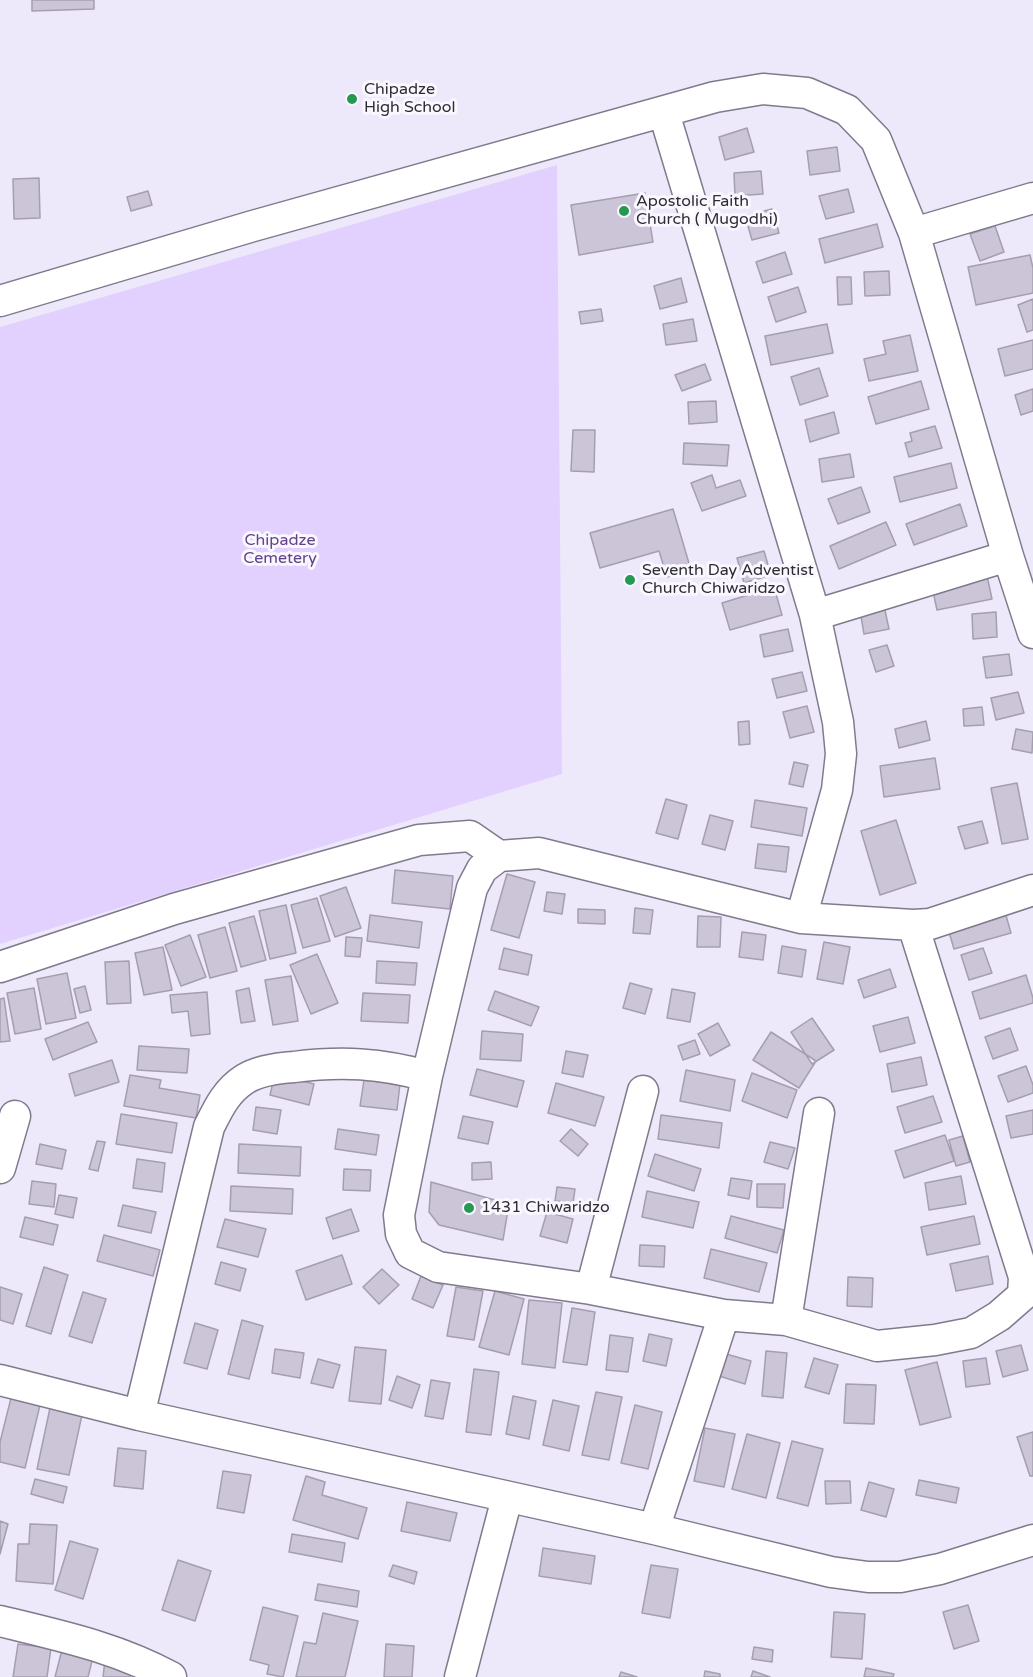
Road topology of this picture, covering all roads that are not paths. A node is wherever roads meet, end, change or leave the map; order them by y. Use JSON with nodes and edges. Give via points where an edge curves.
{"nodes":[{"id":1,"x":664,"y":113,"type":"junction"},
{"id":2,"x":1033,"y":198,"type":"edge"},
{"id":3,"x":914,"y":233,"type":"junction"},
{"id":4,"x":0,"y":301,"type":"edge"},
{"id":5,"x":1008,"y":556,"type":"junction"},
{"id":6,"x":815,"y":615,"type":"junction"},
{"id":7,"x":1033,"y":633,"type":"edge"},
{"id":8,"x":499,"y":856,"type":"junction"},
{"id":9,"x":1033,"y":890,"type":"edge"},
{"id":10,"x":801,"y":918,"type":"junction"},
{"id":11,"x":912,"y":925,"type":"junction"},
{"id":12,"x":0,"y":967,"type":"edge"},
{"id":13,"x":428,"y":1076,"type":"junction"},
{"id":14,"x":643,"y":1091,"type":"dead end"},
{"id":15,"x":819,"y":1113,"type":"dead end"},
{"id":16,"x":15,"y":1116,"type":"dead end"},
{"id":17,"x":0,"y":1168,"type":"edge"},
{"id":18,"x":591,"y":1289,"type":"junction"},
{"id":19,"x":724,"y":1314,"type":"junction"},
{"id":20,"x":786,"y":1320,"type":"junction"},
{"id":21,"x":0,"y":1380,"type":"edge"},
{"id":22,"x":139,"y":1415,"type":"junction"},
{"id":23,"x":507,"y":1498,"type":"junction"},
{"id":24,"x":654,"y":1530,"type":"junction"},
{"id":25,"x":1033,"y":1540,"type":"edge"},
{"id":26,"x":0,"y":1621,"type":"edge"},
{"id":27,"x":171,"y":1677,"type":"edge"},
{"id":28,"x":460,"y":1677,"type":"edge"}],
"edges":[{"from":1,"to":3,"type":"street","via":[[763,89],[807,93],[847,110],[876,140]]},
{"from":1,"to":4,"type":"street","via":[[253,226]]},
{"from":1,"to":6,"type":"street"},
{"from":2,"to":3,"type":"street"},
{"from":3,"to":5,"type":"street"},
{"from":5,"to":6,"type":"street"},
{"from":5,"to":7,"type":"street"},
{"from":6,"to":10,"type":"street","via":[[841,754],[837,790]]},
{"from":8,"to":10,"type":"street","via":[[539,853]]},
{"from":8,"to":12,"type":"street","via":[[470,836],[419,840],[174,909]]},
{"from":8,"to":13,"type":"street","via":[[482,869],[472,888]]},
{"from":9,"to":11,"type":"street","via":[[930,924]]},
{"from":10,"to":11,"type":"street"},
{"from":11,"to":20,"type":"street","via":[[1024,1277],[1023,1295],[971,1333],[935,1340],[877,1346]]},
{"from":13,"to":18,"type":"street","via":[[399,1215],[401,1233],[410,1252],[438,1267]]},
{"from":13,"to":22,"type":"street","via":[[363,1063],[315,1064],[275,1069],[245,1079],[224,1097],[209,1127]]},
{"from":14,"to":18,"type":"street"},
{"from":15,"to":20,"type":"street"},
{"from":16,"to":17,"type":"street"},
{"from":18,"to":19,"type":"street"},
{"from":19,"to":20,"type":"street"},
{"from":19,"to":24,"type":"street"},
{"from":21,"to":22,"type":"street"},
{"from":22,"to":23,"type":"street"},
{"from":23,"to":24,"type":"street"},
{"from":23,"to":28,"type":"street"},
{"from":24,"to":25,"type":"street","via":[[831,1572],[868,1577],[900,1577],[940,1569]]},
{"from":26,"to":27,"type":"street","via":[[92,1643],[144,1662]]}]}
